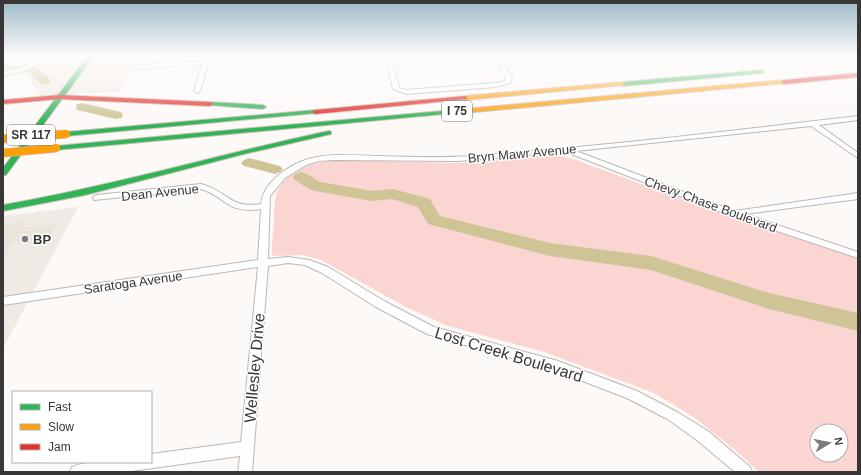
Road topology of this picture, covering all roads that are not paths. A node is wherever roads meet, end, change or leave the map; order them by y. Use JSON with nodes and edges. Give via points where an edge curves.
{"nodes":[{"id":1,"x":73,"y":79,"type":"edge"},
{"id":2,"x":201,"y":79,"type":"edge"},
{"id":3,"x":394,"y":79,"type":"edge"},
{"id":4,"x":510,"y":79,"type":"edge"},
{"id":5,"x":681,"y":79,"type":"edge"},
{"id":6,"x":808,"y":79,"type":"edge"},
{"id":7,"x":780,"y":82,"type":"junction"},
{"id":8,"x":560,"y":90,"type":"junction"},
{"id":9,"x":197,"y":91,"type":"dead end"},
{"id":10,"x":59,"y":97,"type":"junction"},
{"id":11,"x":3,"y":102,"type":"edge"},
{"id":12,"x":858,"y":118,"type":"edge"},
{"id":13,"x":812,"y":123,"type":"junction"},
{"id":14,"x":3,"y":140,"type":"edge"},
{"id":15,"x":565,"y":150,"type":"junction"},
{"id":16,"x":3,"y":153,"type":"edge"},
{"id":17,"x":858,"y":156,"type":"edge"},
{"id":18,"x":3,"y":173,"type":"edge"},
{"id":19,"x":858,"y":196,"type":"edge"},
{"id":20,"x":97,"y":198,"type":"dead end"},
{"id":21,"x":266,"y":206,"type":"junction"},
{"id":22,"x":3,"y":208,"type":"edge"},
{"id":23,"x":732,"y":213,"type":"junction"},
{"id":24,"x":858,"y":255,"type":"edge"},
{"id":25,"x":263,"y":263,"type":"junction"},
{"id":26,"x":3,"y":301,"type":"edge"},
{"id":27,"x":247,"y":448,"type":"junction"},
{"id":28,"x":152,"y":461,"type":"edge"},
{"id":29,"x":140,"y":463,"type":"edge"},
{"id":30,"x":77,"y":472,"type":"edge"},
{"id":31,"x":244,"y":472,"type":"edge"},
{"id":32,"x":745,"y":472,"type":"edge"}],
"edges":[{"from":1,"to":10,"type":"main road","number":"SR 117"},
{"from":2,"to":9,"type":"street"},
{"from":3,"to":4,"type":"street","via":[[396,89],[406,92],[502,84]]},
{"from":5,"to":8,"type":"main road","number":"I 75"},
{"from":6,"to":7,"type":"main road","number":"I 75"},
{"from":7,"to":16,"type":"main road","number":"I 75","bridge":true},
{"from":7,"to":22,"type":"main road","via":[[348,129],[289,140],[83,194]]},
{"from":8,"to":10,"type":"main road","via":[[271,107]]},
{"from":8,"to":14,"type":"main road","number":"I 75","bridge":true},
{"from":10,"to":11,"type":"main road"},
{"from":10,"to":18,"type":"main road","number":"SR 117"},
{"from":12,"to":13,"type":"street","name":"Bryn Mawr Avenue"},
{"from":13,"to":15,"type":"street","name":"Bryn Mawr Avenue"},
{"from":13,"to":17,"type":"street"},
{"from":15,"to":21,"type":"street","name":"Bryn Mawr Avenue","via":[[457,159],[319,159],[298,166],[280,178],[266,196]]},
{"from":15,"to":23,"type":"street","name":"Chevy Chase Boulevard"},
{"from":19,"to":23,"type":"street"},
{"from":20,"to":21,"type":"street","name":"Dean Avenue","via":[[201,186],[212,189],[237,206]]},
{"from":21,"to":25,"type":"street","name":"Bryn Mawr Avenue"},
{"from":23,"to":24,"type":"street","name":"Chevy Chase Boulevard"},
{"from":25,"to":26,"type":"street","name":"Saratoga Avenue"},
{"from":25,"to":27,"type":"street","name":"Wellesley Drive"},
{"from":25,"to":32,"type":"street","name":"Lost Creek Boulevard","via":[[288,260],[306,262],[325,270],[380,304],[431,331],[558,366],[633,395],[673,416],[703,436]]},
{"from":27,"to":28,"type":"street"},
{"from":27,"to":31,"type":"street","name":"Wellesley Drive"},
{"from":29,"to":30,"type":"street"}]}
